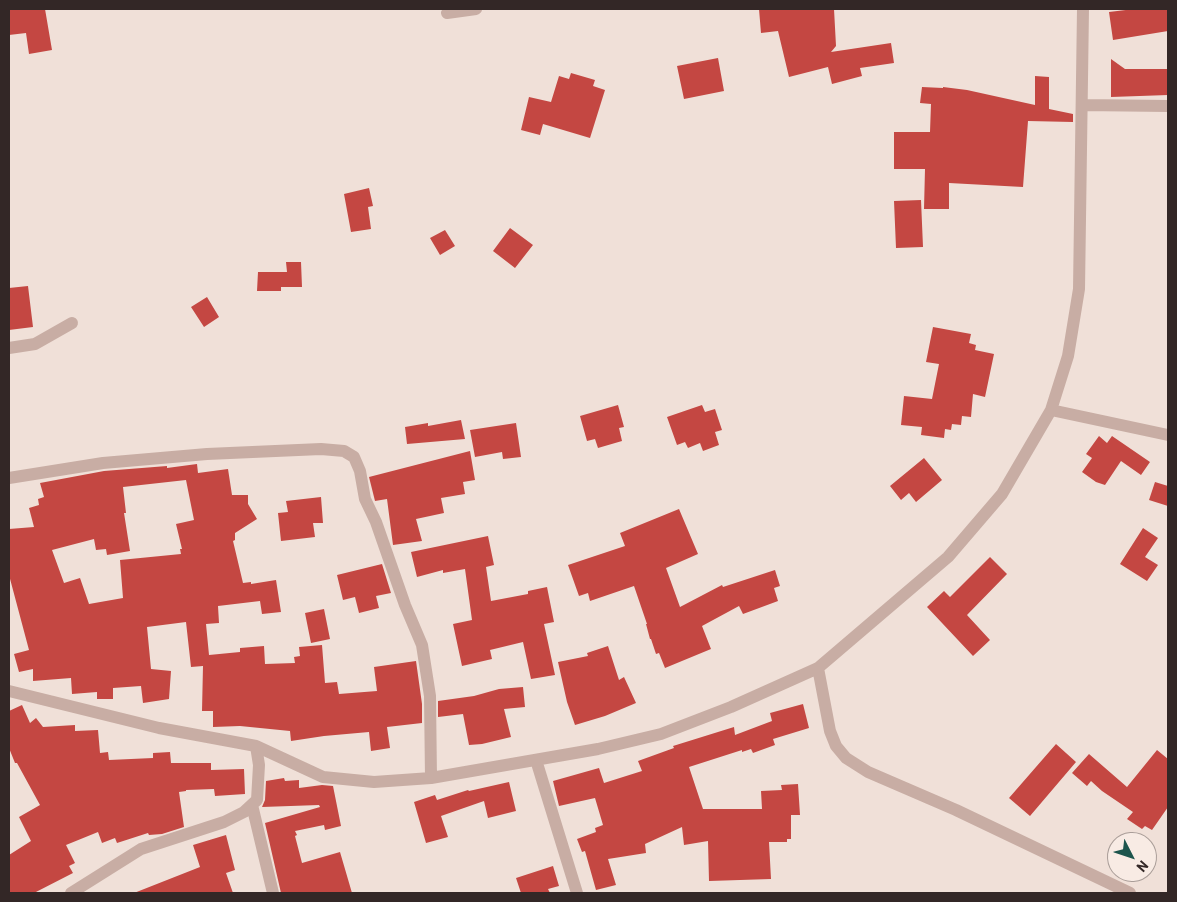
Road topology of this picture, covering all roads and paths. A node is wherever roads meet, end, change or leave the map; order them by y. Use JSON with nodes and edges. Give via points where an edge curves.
{"nodes":[{"id":1,"x":476,"y":9,"type":"edge"},
{"id":2,"x":1083,"y":9,"type":"edge"},
{"id":3,"x":447,"y":12,"type":"dead end"},
{"id":4,"x":1082,"y":105,"type":"junction"},
{"id":5,"x":1168,"y":106,"type":"edge"},
{"id":6,"x":72,"y":324,"type":"dead end"},
{"id":7,"x":9,"y":348,"type":"edge"},
{"id":8,"x":1051,"y":410,"type":"junction"},
{"id":9,"x":1168,"y":435,"type":"edge"},
{"id":10,"x":9,"y":478,"type":"edge"},
{"id":11,"x":818,"y":668,"type":"junction"},
{"id":12,"x":9,"y":691,"type":"edge"},
{"id":13,"x":256,"y":746,"type":"junction"},
{"id":14,"x":536,"y":760,"type":"junction"},
{"id":15,"x":431,"y":778,"type":"junction"},
{"id":16,"x":252,"y":805,"type":"junction"},
{"id":17,"x":71,"y":893,"type":"edge"},
{"id":18,"x":273,"y":893,"type":"edge"},
{"id":19,"x":577,"y":893,"type":"edge"},
{"id":20,"x":1130,"y":893,"type":"edge"}],
"edges":[{"from":1,"to":3,"type":"street"},
{"from":2,"to":4,"type":"street"},
{"from":4,"to":5,"type":"street"},
{"from":4,"to":8,"type":"street","via":[[1079,289],[1068,356]]},
{"from":6,"to":7,"type":"street","via":[[35,344]]},
{"from":8,"to":9,"type":"street"},
{"from":8,"to":11,"type":"street","via":[[1002,494],[948,557]]},
{"from":10,"to":15,"type":"street","via":[[103,463],[207,454],[322,449],[344,451],[354,457],[366,499],[422,645],[430,696]]},
{"from":11,"to":14,"type":"street","via":[[731,708],[661,734]]},
{"from":11,"to":20,"type":"street","via":[[830,731],[846,758],[868,772]]},
{"from":12,"to":13,"type":"street","via":[[159,728]]},
{"from":13,"to":15,"type":"street","via":[[323,776],[374,782]]},
{"from":13,"to":16,"type":"street","via":[[259,765],[257,800]]},
{"from":14,"to":15,"type":"street"},
{"from":14,"to":19,"type":"street"},
{"from":16,"to":17,"type":"street","via":[[224,822],[141,849]]},
{"from":16,"to":18,"type":"street"}]}
